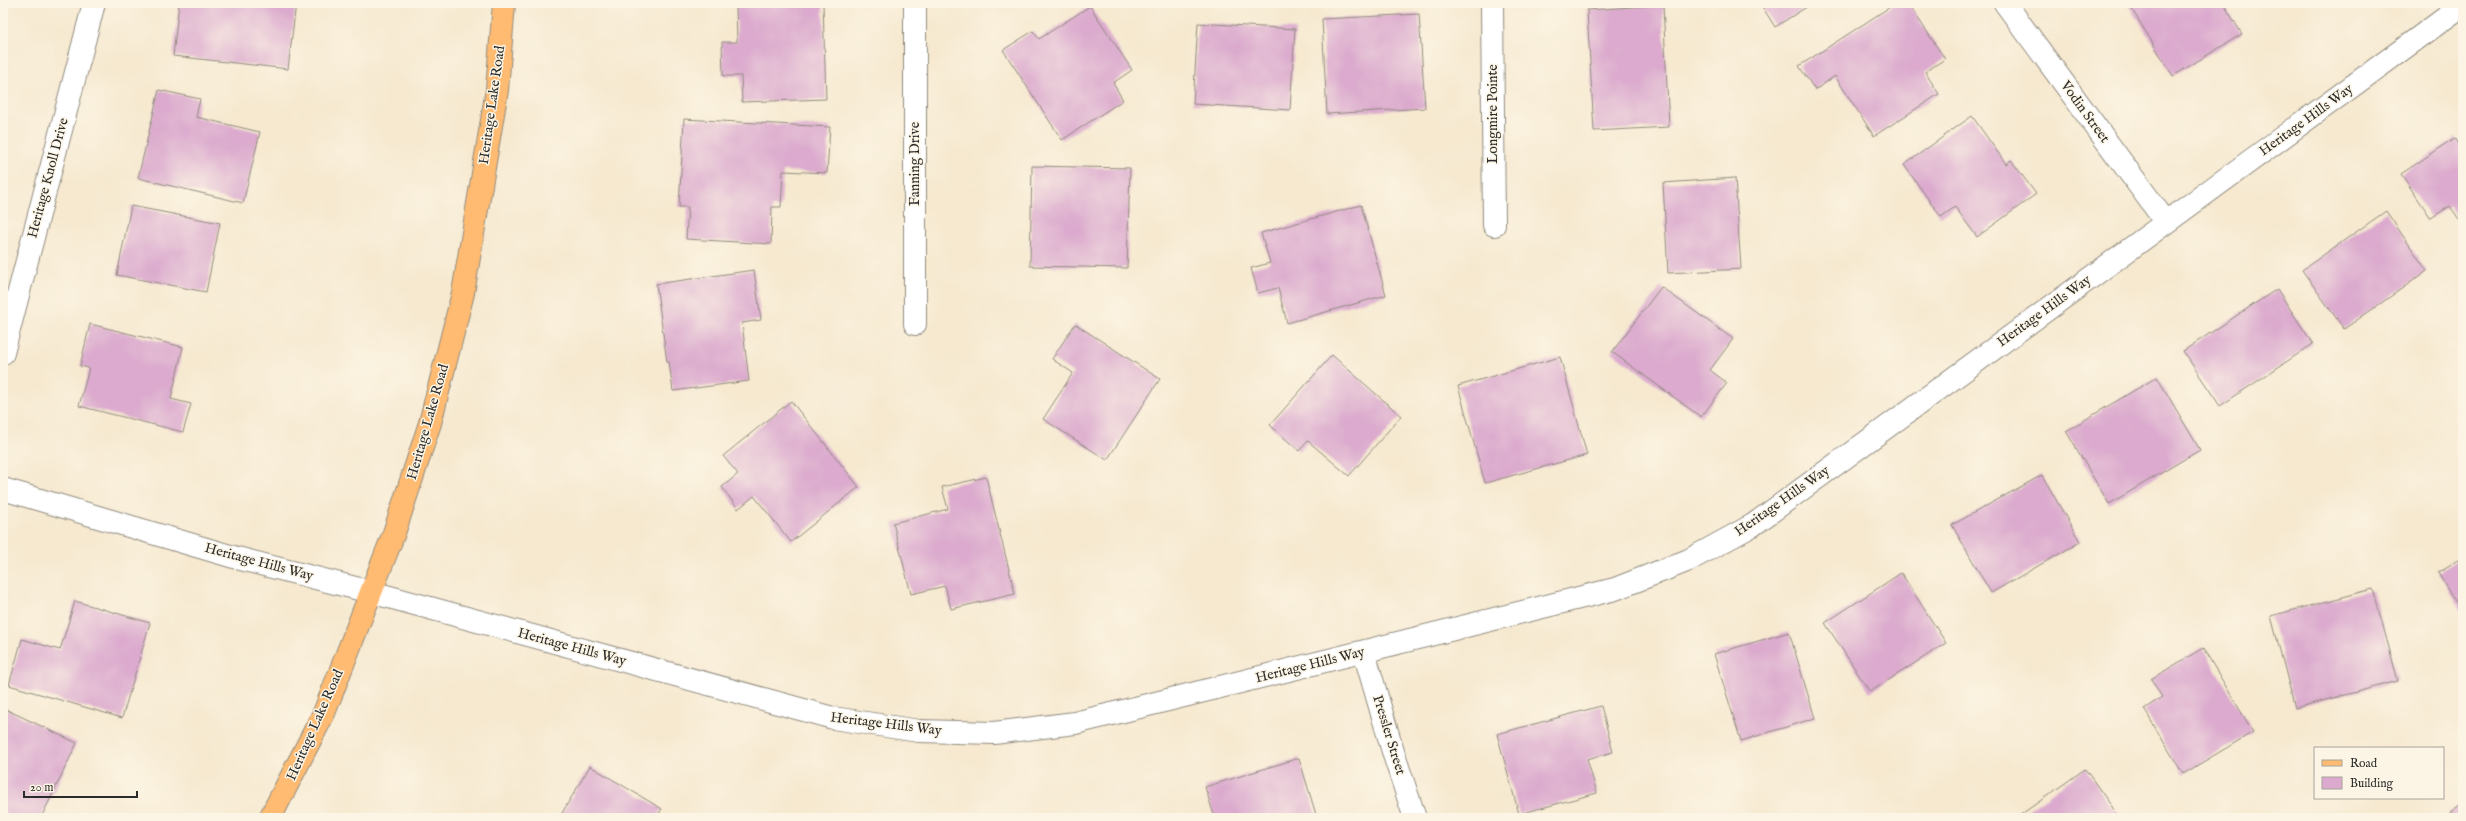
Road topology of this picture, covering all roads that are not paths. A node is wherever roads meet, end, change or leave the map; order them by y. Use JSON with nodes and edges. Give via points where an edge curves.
{"nodes":[{"id":1,"x":94,"y":3,"type":"edge"},
{"id":2,"x":504,"y":3,"type":"edge"},
{"id":3,"x":915,"y":3,"type":"edge"},
{"id":4,"x":1492,"y":3,"type":"edge"},
{"id":5,"x":2006,"y":3,"type":"edge"},
{"id":6,"x":2463,"y":5,"type":"edge"},
{"id":7,"x":2165,"y":221,"type":"junction"},
{"id":8,"x":1494,"y":225,"type":"dead end"},
{"id":9,"x":915,"y":324,"type":"dead end"},
{"id":10,"x":3,"y":353,"type":"edge"},
{"id":11,"x":3,"y":488,"type":"edge"},
{"id":12,"x":371,"y":592,"type":"junction"},
{"id":13,"x":1364,"y":652,"type":"junction"},
{"id":14,"x":270,"y":818,"type":"edge"},
{"id":15,"x":1415,"y":818,"type":"edge"}],
"edges":[{"from":1,"to":10,"type":"street","name":"Heritage Knoll Drive"},
{"from":2,"to":12,"type":"main road","name":"Heritage Lake Road","via":[[498,90],[463,293],[430,423],[394,533]]},
{"from":3,"to":9,"type":"street","name":"Fanning Drive"},
{"from":4,"to":8,"type":"street","name":"Longmire Pointe"},
{"from":5,"to":7,"type":"street","name":"Vodin Street"},
{"from":6,"to":7,"type":"street","name":"Heritage Hills Way"},
{"from":7,"to":13,"type":"street","name":"Heritage Hills Way","via":[[1753,525],[1689,560],[1614,589]]},
{"from":11,"to":12,"type":"street","name":"Heritage Hills Way","via":[[237,558]]},
{"from":12,"to":13,"type":"street","name":"Heritage Hills Way","via":[[833,718],[919,731],[994,733],[1075,723]]},
{"from":12,"to":14,"type":"main road","name":"Heritage Lake Road","via":[[324,713]]},
{"from":13,"to":15,"type":"street","name":"Pressler Street"}]}
